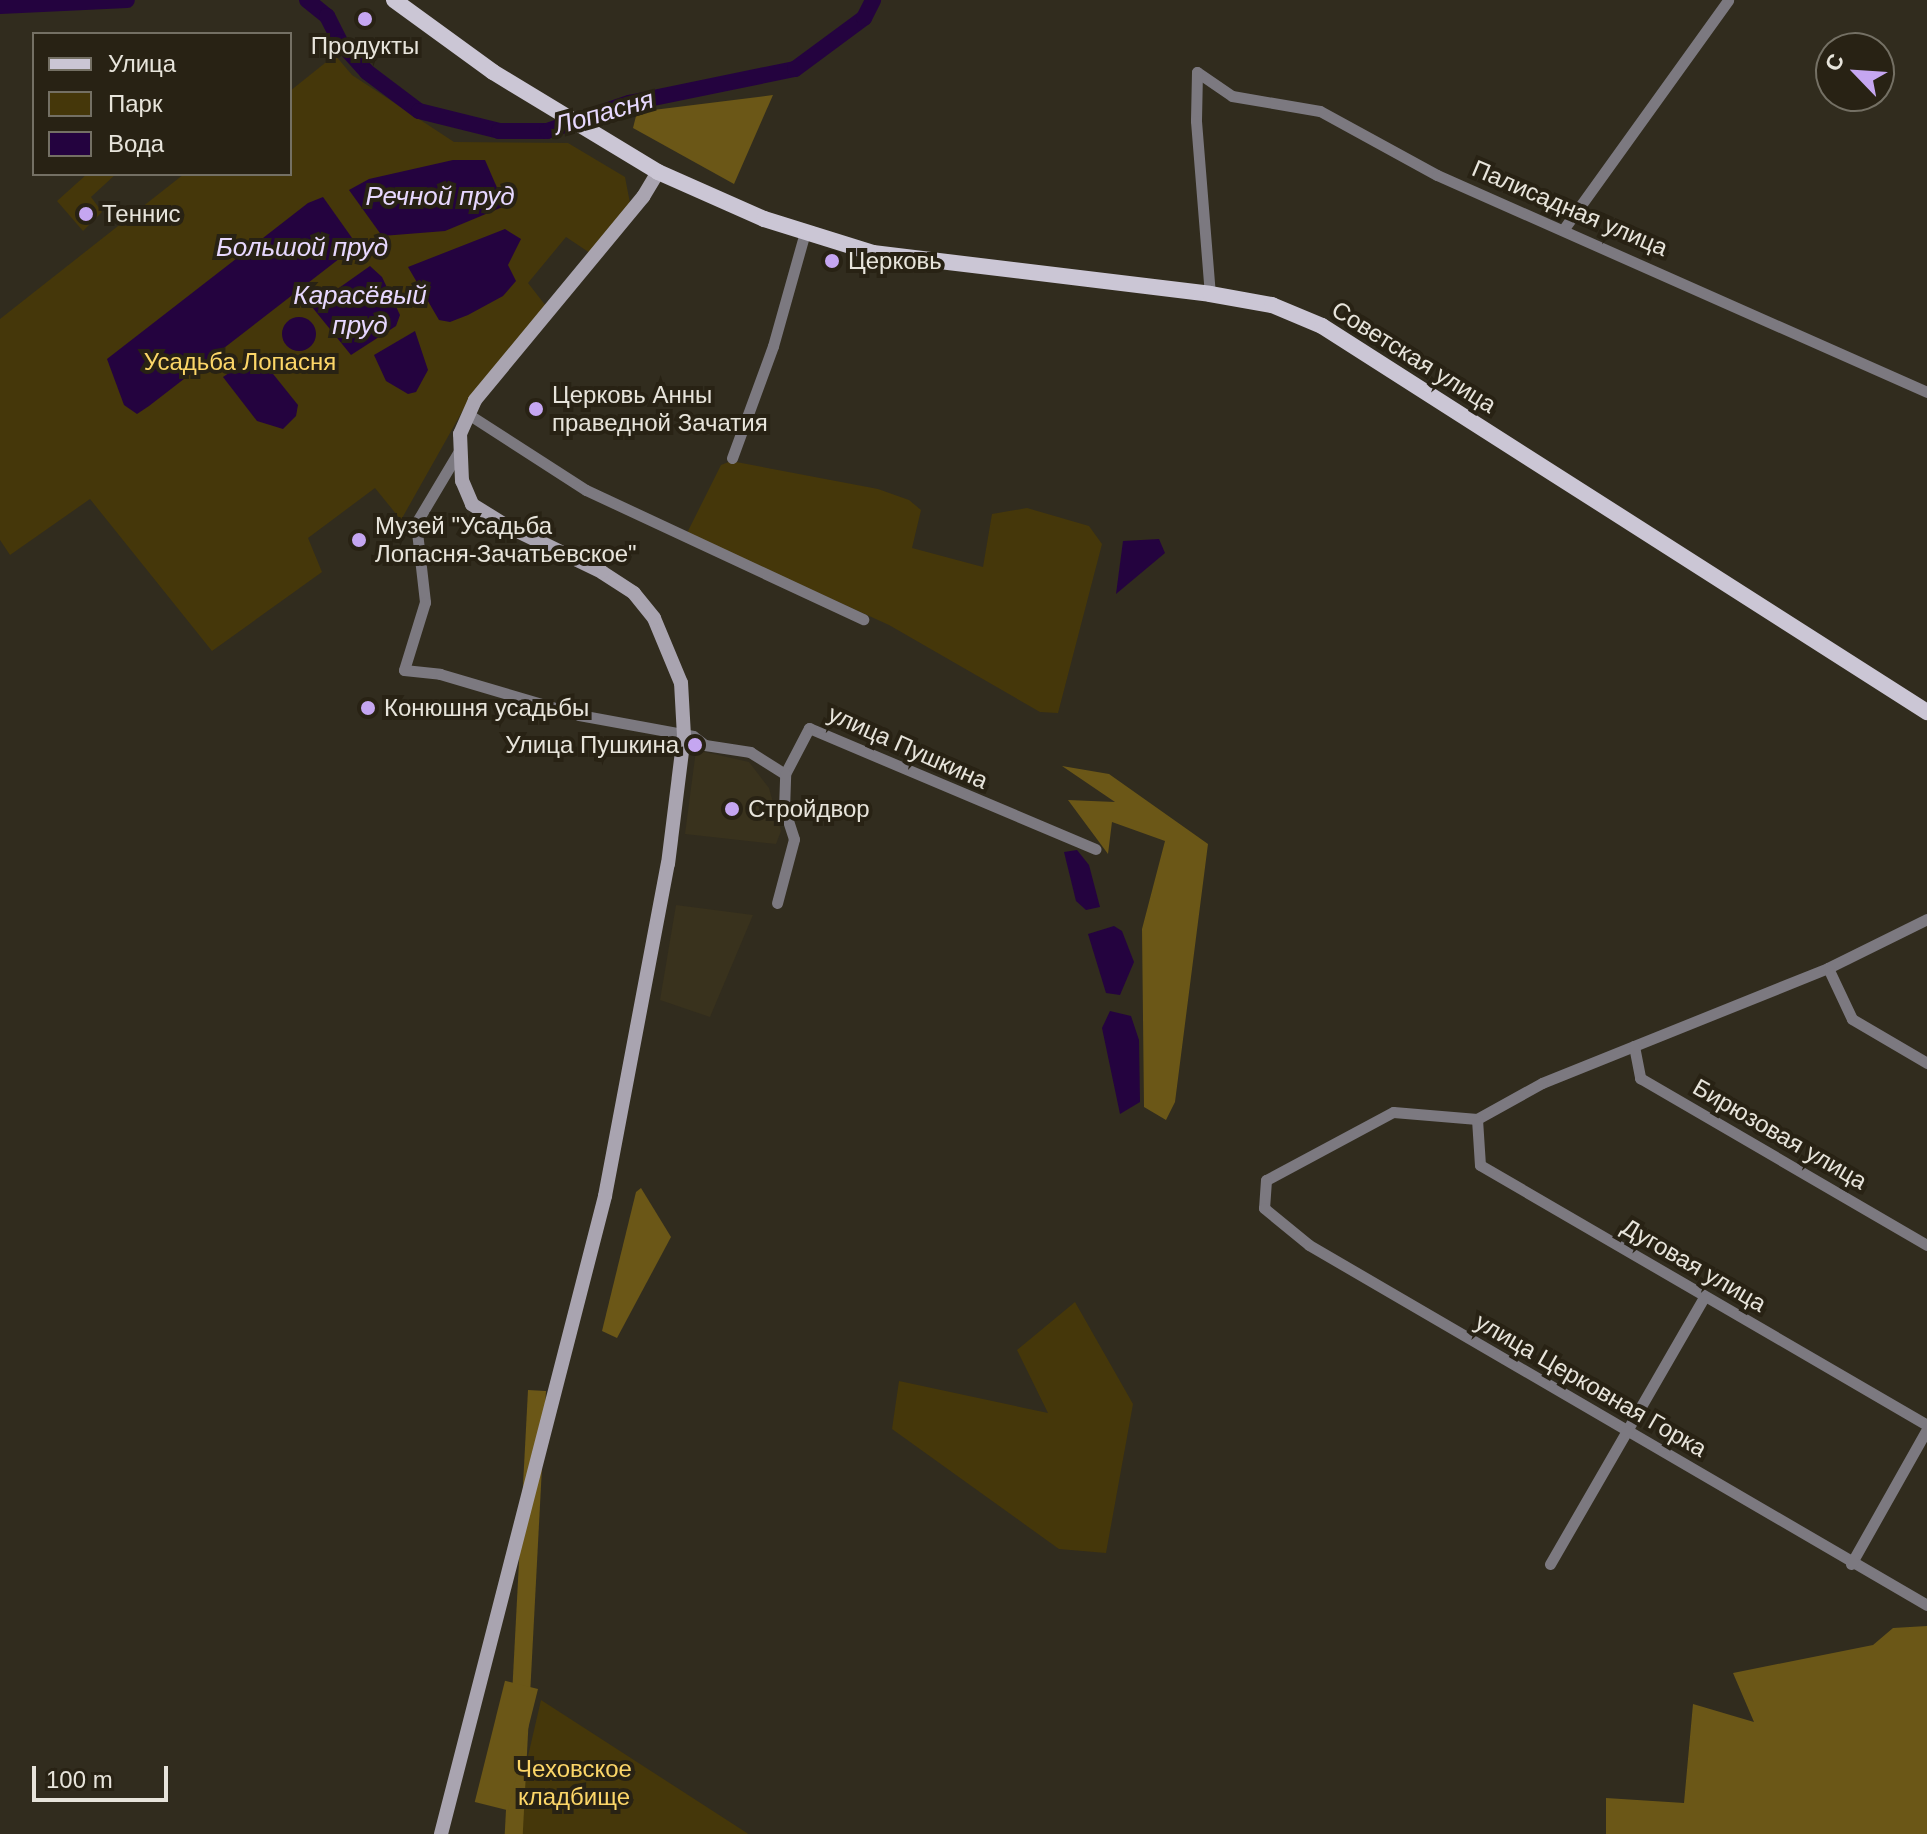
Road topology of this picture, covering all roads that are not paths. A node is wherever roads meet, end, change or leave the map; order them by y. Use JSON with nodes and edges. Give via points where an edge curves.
{"nodes":[{"id":1,"x":394,"y":0,"type":"edge"},
{"id":2,"x":1728,"y":0,"type":"edge"},
{"id":3,"x":658,"y":172,"type":"junction"},
{"id":4,"x":1563,"y":230,"type":"junction"},
{"id":5,"x":805,"y":232,"type":"junction"},
{"id":6,"x":1210,"y":294,"type":"junction"},
{"id":7,"x":1927,"y":392,"type":"edge"},
{"id":8,"x":468,"y":414,"type":"junction"},
{"id":9,"x":459,"y":451,"type":"junction"},
{"id":10,"x":732,"y":458,"type":"dead end"},
{"id":11,"x":863,"y":619,"type":"dead end"},
{"id":12,"x":1927,"y":712,"type":"edge"},
{"id":13,"x":684,"y":736,"type":"junction"},
{"id":14,"x":785,"y":774,"type":"junction"},
{"id":15,"x":1095,"y":849,"type":"dead end"},
{"id":16,"x":777,"y":903,"type":"dead end"},
{"id":17,"x":1927,"y":919,"type":"edge"},
{"id":18,"x":1828,"y":968,"type":"junction"},
{"id":19,"x":1634,"y":1046,"type":"junction"},
{"id":20,"x":1927,"y":1063,"type":"edge"},
{"id":21,"x":1477,"y":1119,"type":"junction"},
{"id":22,"x":1927,"y":1245,"type":"edge"},
{"id":23,"x":1704,"y":1297,"type":"junction"},
{"id":24,"x":1927,"y":1427,"type":"edge"},
{"id":25,"x":1628,"y":1431,"type":"junction"},
{"id":26,"x":1550,"y":1564,"type":"dead end"},
{"id":27,"x":1851,"y":1564,"type":"junction"},
{"id":28,"x":1927,"y":1605,"type":"edge"},
{"id":29,"x":441,"y":1834,"type":"edge"}],
"edges":[{"from":1,"to":3,"type":"main road","name":"Советская улица","via":[[493,72]]},
{"from":2,"to":4,"type":"street"},
{"from":3,"to":5,"type":"main road","name":"Советская улица"},
{"from":3,"to":8,"type":"main road"},
{"from":4,"to":6,"type":"street","name":"Палисадная улица","via":[[1437,175],[1320,111],[1232,96],[1197,72]]},
{"from":4,"to":7,"type":"street","name":"Палисадная улица"},
{"from":5,"to":6,"type":"main road","name":"Советская улица","via":[[929,263]]},
{"from":5,"to":10,"type":"street","via":[[773,346]]},
{"from":6,"to":12,"type":"main road","name":"Советская улица","via":[[1272,305],[1322,326]]},
{"from":8,"to":9,"type":"main road"},
{"from":8,"to":11,"type":"street","via":[[586,490]]},
{"from":9,"to":13,"type":"main road","via":[[472,504],[602,572],[634,593],[654,618],[681,683]]},
{"from":9,"to":13,"type":"street","via":[[416,523],[425,602],[404,670],[440,674],[579,715]]},
{"from":13,"to":14,"type":"street","via":[[750,752]]},
{"from":13,"to":29,"type":"main road","via":[[668,864],[605,1196]]},
{"from":14,"to":15,"type":"street","name":"улица Пушкина","via":[[809,728]]},
{"from":14,"to":16,"type":"street","via":[[784,809],[794,839]]},
{"from":17,"to":18,"type":"street"},
{"from":18,"to":19,"type":"street"},
{"from":18,"to":20,"type":"street","via":[[1852,1019]]},
{"from":19,"to":21,"type":"street","via":[[1542,1083]]},
{"from":19,"to":22,"type":"street","name":"Бирюзовая улица","via":[[1640,1078]]},
{"from":21,"to":23,"type":"street","name":"Дуговая улица","via":[[1480,1165]]},
{"from":21,"to":25,"type":"street","name":"улица Церковная Горка","via":[[1393,1112],[1266,1180],[1264,1208],[1309,1245]]},
{"from":23,"to":24,"type":"street","name":"Дуговая улица"},
{"from":23,"to":25,"type":"street"},
{"from":24,"to":27,"type":"street","name":"Дуговая улица"},
{"from":25,"to":26,"type":"street"},
{"from":25,"to":27,"type":"street","name":"улица Церковная Горка"},
{"from":27,"to":28,"type":"street","name":"улица Церковная Горка"}]}
